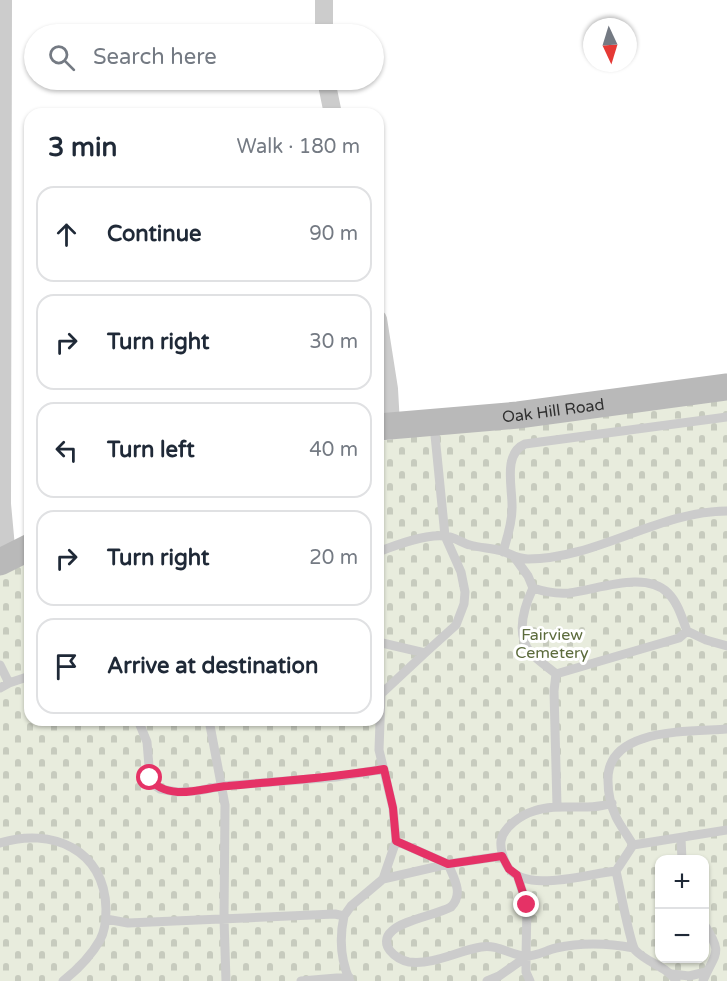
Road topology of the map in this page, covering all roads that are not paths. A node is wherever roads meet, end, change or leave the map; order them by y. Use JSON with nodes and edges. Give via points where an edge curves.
{"nodes":[{"id":1,"x":3,"y":0,"type":"edge"},
{"id":2,"x":324,"y":0,"type":"edge"},
{"id":3,"x":324,"y":24,"type":"edge"},
{"id":4,"x":328,"y":90,"type":"edge"},
{"id":5,"x":332,"y":108,"type":"edge"},
{"id":6,"x":1,"y":117,"type":"edge"},
{"id":7,"x":1,"y":346,"type":"edge"},
{"id":8,"x":384,"y":357,"type":"edge"},
{"id":9,"x":727,"y":387,"type":"edge"},
{"id":10,"x":727,"y":417,"type":"edge"},
{"id":11,"x":433,"y":422,"type":"junction"},
{"id":12,"x":385,"y":426,"type":"edge"},
{"id":13,"x":727,"y":511,"type":"edge"},
{"id":14,"x":445,"y":536,"type":"junction"},
{"id":15,"x":384,"y":550,"type":"edge"},
{"id":16,"x":503,"y":552,"type":"junction"},
{"id":17,"x":12,"y":555,"type":"edge"},
{"id":18,"x":514,"y":558,"type":"junction"},
{"id":19,"x":533,"y":588,"type":"junction"},
{"id":20,"x":687,"y":631,"type":"junction"},
{"id":21,"x":384,"y":643,"type":"edge"},
{"id":22,"x":727,"y":646,"type":"edge"},
{"id":23,"x":425,"y":652,"type":"junction"},
{"id":24,"x":0,"y":664,"type":"edge"},
{"id":25,"x":556,"y":674,"type":"junction"},
{"id":26,"x":24,"y":678,"type":"edge"},
{"id":27,"x":9,"y":683,"type":"junction"},
{"id":28,"x":0,"y":688,"type":"edge"},
{"id":29,"x":384,"y":690,"type":"edge"},
{"id":30,"x":140,"y":726,"type":"edge"},
{"id":31,"x":210,"y":726,"type":"edge"},
{"id":32,"x":379,"y":726,"type":"edge"},
{"id":33,"x":727,"y":729,"type":"edge"},
{"id":34,"x":384,"y":769,"type":"junction"},
{"id":35,"x":222,"y":786,"type":"junction"},
{"id":36,"x":612,"y":803,"type":"junction"},
{"id":37,"x":556,"y":806,"type":"junction"},
{"id":38,"x":727,"y":830,"type":"edge"},
{"id":39,"x":681,"y":838,"type":"junction"},
{"id":40,"x":396,"y":841,"type":"junction"},
{"id":41,"x":0,"y":843,"type":"edge"},
{"id":42,"x":633,"y":845,"type":"junction"},
{"id":43,"x":682,"y":855,"type":"edge"},
{"id":44,"x":502,"y":856,"type":"junction"},
{"id":45,"x":448,"y":864,"type":"junction"},
{"id":46,"x":616,"y":871,"type":"junction"},
{"id":47,"x":517,"y":875,"type":"junction"},
{"id":48,"x":383,"y":879,"type":"junction"},
{"id":49,"x":344,"y":916,"type":"junction"},
{"id":50,"x":106,"y":919,"type":"junction"},
{"id":51,"x":224,"y":919,"type":"junction"},
{"id":52,"x":709,"y":930,"type":"edge"},
{"id":53,"x":634,"y":948,"type":"junction"},
{"id":54,"x":526,"y":957,"type":"junction"},
{"id":55,"x":705,"y":976,"type":"edge"},
{"id":56,"x":674,"y":978,"type":"edge"},
{"id":57,"x":350,"y":979,"type":"edge"},
{"id":58,"x":63,"y":981,"type":"edge"},
{"id":59,"x":226,"y":981,"type":"edge"},
{"id":60,"x":302,"y":981,"type":"edge"},
{"id":61,"x":487,"y":981,"type":"edge"},
{"id":62,"x":530,"y":981,"type":"edge"}],
"edges":[{"from":1,"to":6,"type":"street"},
{"from":2,"to":3,"type":"street"},
{"from":4,"to":5,"type":"street"},
{"from":6,"to":7,"type":"street"},
{"from":7,"to":17,"type":"street","via":[[2,504]]},
{"from":8,"to":12,"type":"street","via":[[389,388]]},
{"from":9,"to":11,"type":"street","name":"Oak Hill Road","via":[[518,415]]},
{"from":10,"to":16,"type":"lane","via":[[520,446],[511,465],[512,511]]},
{"from":11,"to":12,"type":"street","name":"Oak Hill Road"},
{"from":11,"to":14,"type":"lane"},
{"from":13,"to":18,"type":"lane","via":[[687,517],[584,550]]},
{"from":14,"to":15,"type":"lane"},
{"from":14,"to":16,"type":"lane"},
{"from":14,"to":23,"type":"lane","via":[[461,572],[464,604],[456,625]]},
{"from":16,"to":18,"type":"lane"},
{"from":18,"to":19,"type":"lane"},
{"from":19,"to":20,"type":"lane","via":[[568,593],[634,581],[649,583],[669,594]]},
{"from":19,"to":25,"type":"lane","via":[[525,605],[523,636],[531,653]]},
{"from":20,"to":22,"type":"lane"},
{"from":20,"to":25,"type":"lane","via":[[679,638]]},
{"from":21,"to":23,"type":"lane"},
{"from":23,"to":29,"type":"lane"},
{"from":24,"to":27,"type":"lane"},
{"from":25,"to":37,"type":"lane"},
{"from":26,"to":27,"type":"lane"},
{"from":27,"to":28,"type":"lane"},
{"from":30,"to":35,"type":"lane","via":[[147,742],[150,778],[160,789],[177,792]]},
{"from":31,"to":35,"type":"lane"},
{"from":32,"to":34,"type":"lane"},
{"from":33,"to":36,"type":"lane","via":[[662,734],[625,746],[616,753],[608,774]]},
{"from":34,"to":35,"type":"lane"},
{"from":34,"to":40,"type":"lane"},
{"from":35,"to":51,"type":"lane"},
{"from":36,"to":37,"type":"lane","via":[[600,807]]},
{"from":36,"to":42,"type":"lane"},
{"from":37,"to":44,"type":"lane","via":[[533,811],[512,823],[501,842]]},
{"from":38,"to":39,"type":"lane"},
{"from":39,"to":42,"type":"lane"},
{"from":39,"to":43,"type":"lane"},
{"from":40,"to":45,"type":"lane"},
{"from":40,"to":48,"type":"lane"},
{"from":41,"to":50,"type":"lane","via":[[46,838],[80,852],[100,879],[106,898]]},
{"from":42,"to":46,"type":"lane"},
{"from":44,"to":45,"type":"lane"},
{"from":44,"to":47,"type":"lane"},
{"from":45,"to":48,"type":"lane"},
{"from":45,"to":54,"type":"lane","via":[[458,892],[457,902],[444,911],[391,931],[386,944],[390,952],[407,962],[430,961],[494,946]]},
{"from":46,"to":47,"type":"lane","via":[[548,881]]},
{"from":46,"to":53,"type":"lane"},
{"from":47,"to":54,"type":"lane","via":[[527,905]]},
{"from":48,"to":49,"type":"lane"},
{"from":49,"to":51,"type":"lane"},
{"from":49,"to":57,"type":"lane","via":[[340,937],[343,964]]},
{"from":50,"to":51,"type":"lane","via":[[128,923]]},
{"from":50,"to":58,"type":"lane","via":[[101,939]]},
{"from":51,"to":59,"type":"lane"},
{"from":52,"to":55,"type":"lane","via":[[717,950]]},
{"from":53,"to":54,"type":"lane","via":[[577,944]]},
{"from":53,"to":56,"type":"lane"},
{"from":54,"to":61,"type":"lane"},
{"from":54,"to":62,"type":"lane"},
{"from":55,"to":56,"type":"lane"},
{"from":57,"to":60,"type":"lane"}]}
